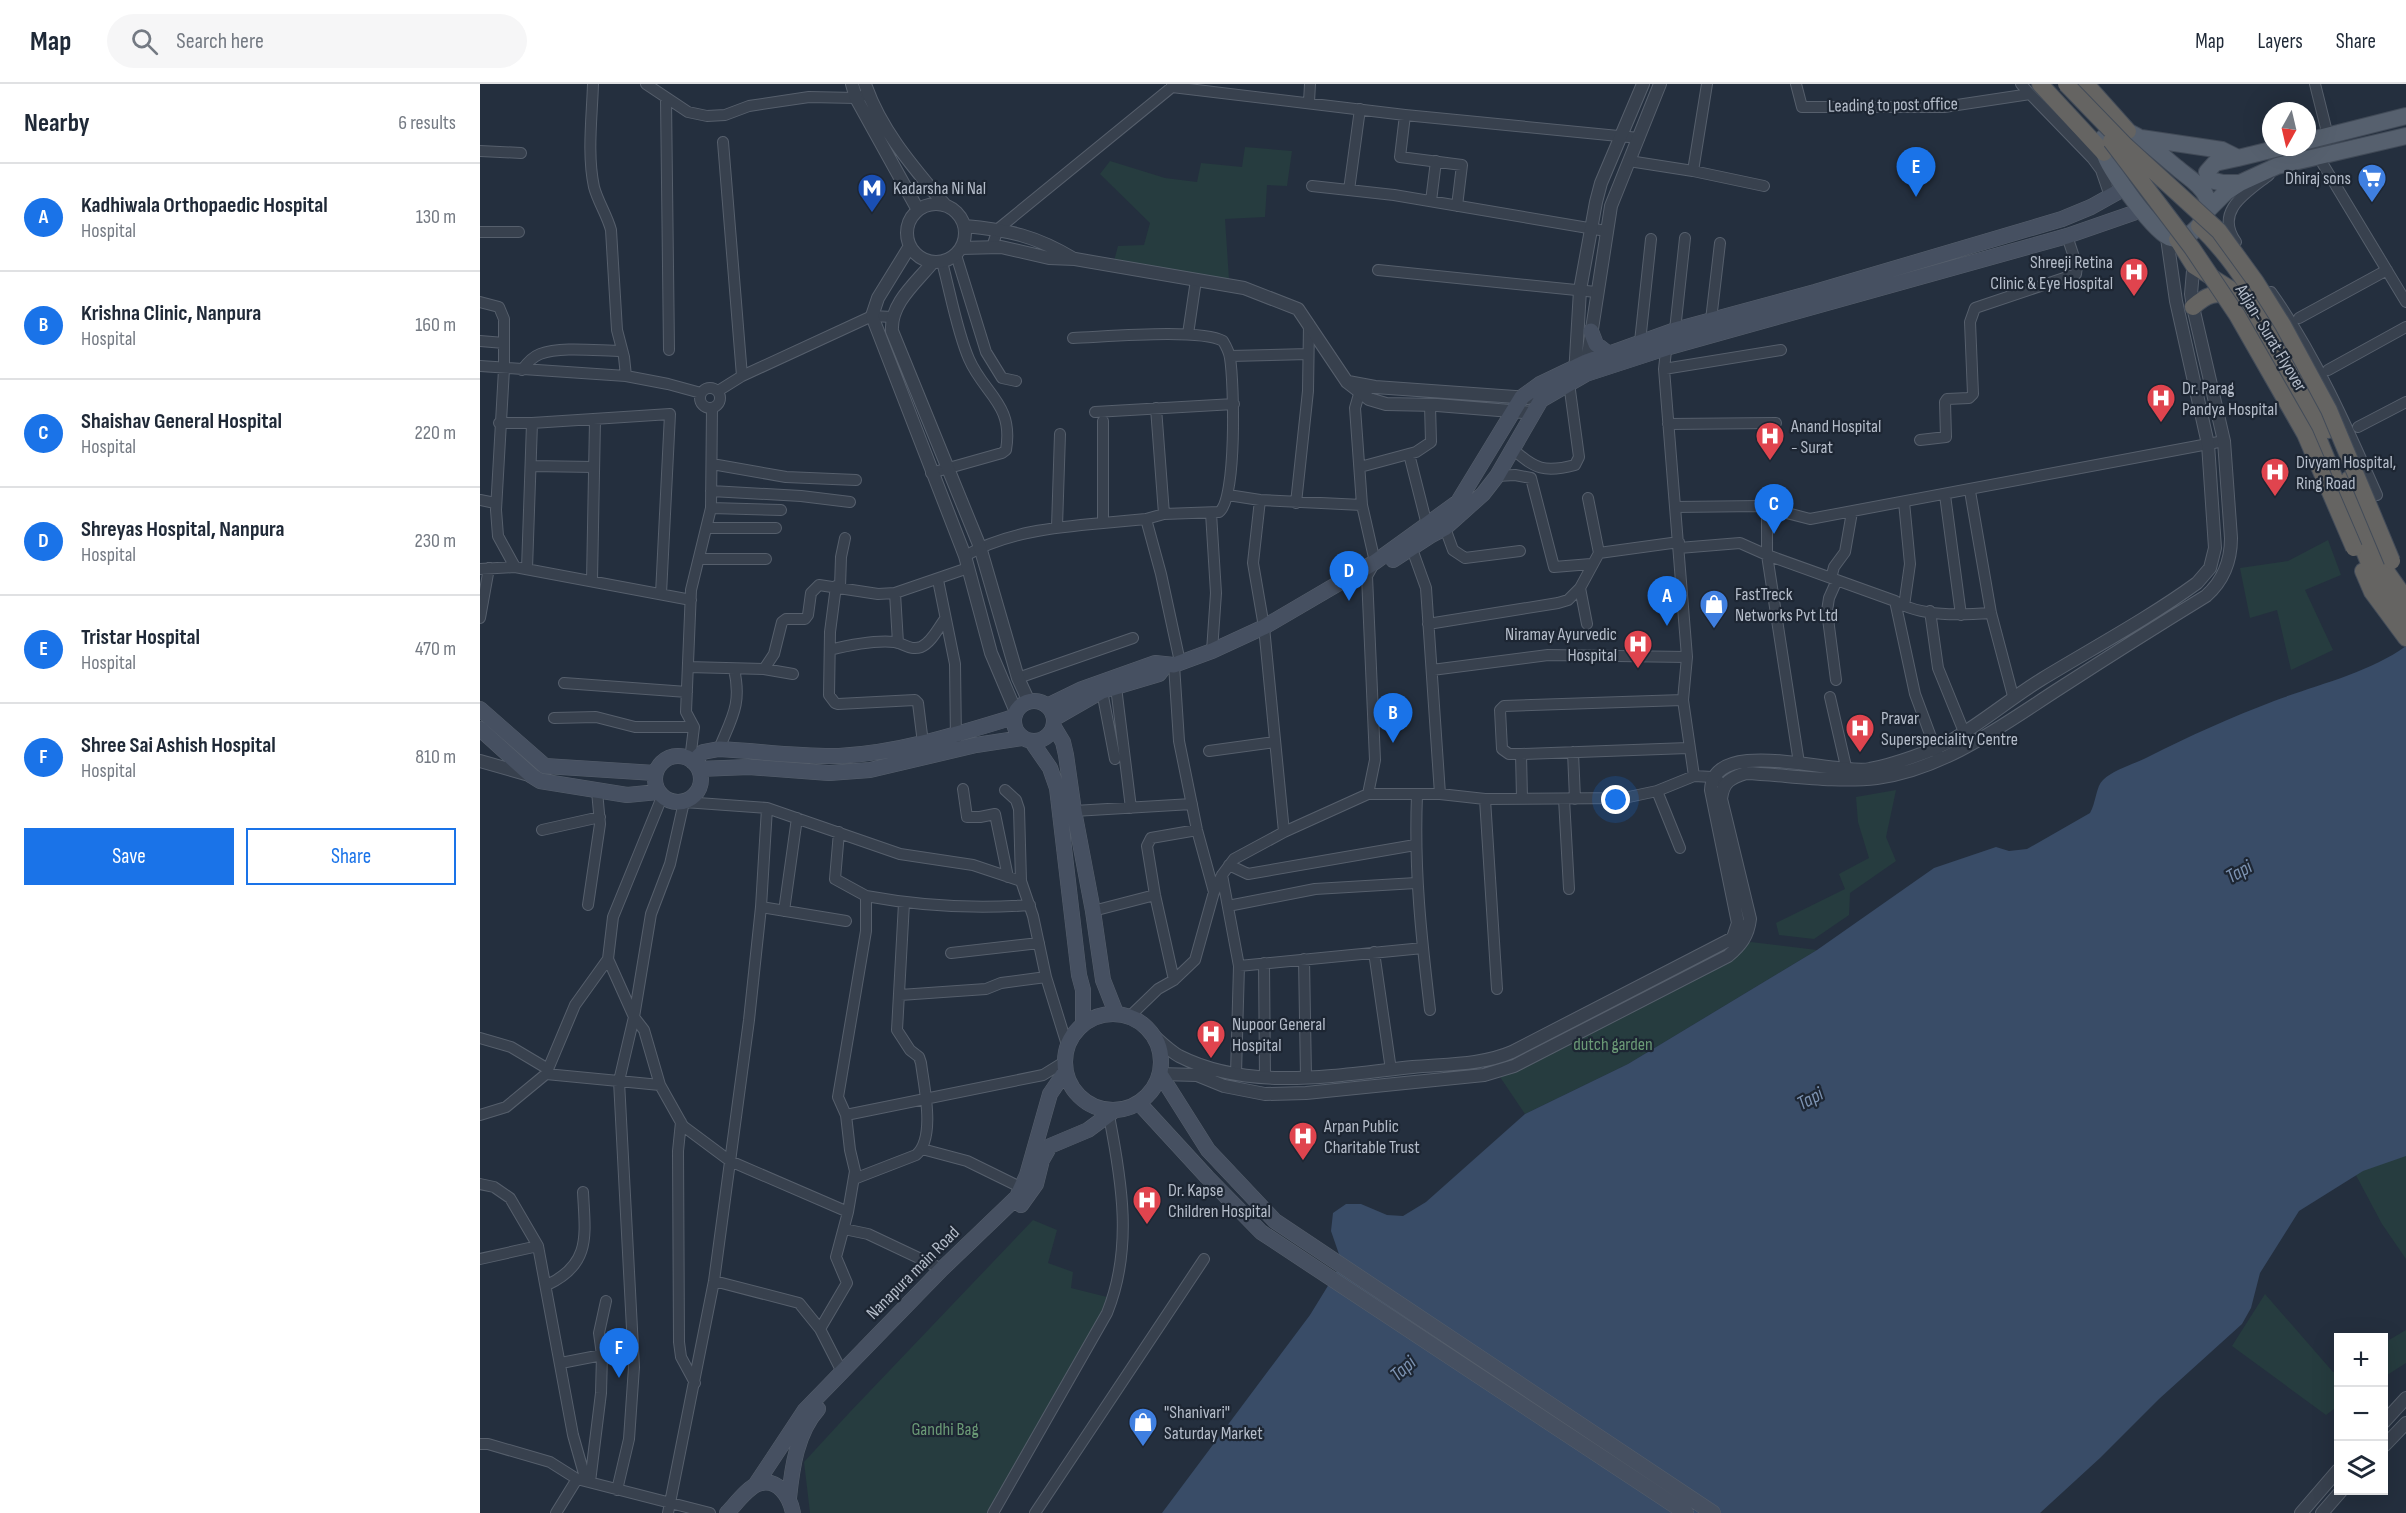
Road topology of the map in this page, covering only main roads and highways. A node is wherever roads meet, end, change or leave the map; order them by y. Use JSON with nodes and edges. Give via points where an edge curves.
{"nodes":[{"id":1,"x":2059,"y":84,"type":"edge"},
{"id":2,"x":2066,"y":84,"type":"edge"},
{"id":3,"x":2086,"y":84,"type":"edge"},
{"id":4,"x":2035,"y":89,"type":"edge"},
{"id":5,"x":2406,"y":116,"type":"edge"},
{"id":6,"x":2134,"y":135,"type":"junction"},
{"id":7,"x":2406,"y":136,"type":"edge"},
{"id":8,"x":2316,"y":139,"type":"edge"},
{"id":9,"x":2262,"y":152,"type":"edge"},
{"id":10,"x":2104,"y":153,"type":"junction"},
{"id":11,"x":2238,"y":158,"type":"junction"},
{"id":12,"x":2240,"y":183,"type":"junction"},
{"id":13,"x":2118,"y":192,"type":"junction"},
{"id":14,"x":2142,"y":210,"type":"junction"},
{"id":15,"x":2208,"y":210,"type":"junction"},
{"id":16,"x":2196,"y":228,"type":"junction"},
{"id":17,"x":2172,"y":238,"type":"junction"},
{"id":18,"x":2242,"y":302,"type":"junction"},
{"id":19,"x":2193,"y":307,"type":"road end"},
{"id":20,"x":1591,"y":331,"type":"road end"},
{"id":21,"x":1670,"y":337,"type":"junction"},
{"id":22,"x":1609,"y":354,"type":"junction"},
{"id":23,"x":1578,"y":373,"type":"junction"},
{"id":24,"x":1428,"y":530,"type":"junction"},
{"id":25,"x":1360,"y":576,"type":"junction"},
{"id":26,"x":2391,"y":579,"type":"edge"},
{"id":27,"x":2406,"y":599,"type":"edge"},
{"id":28,"x":2406,"y":621,"type":"edge"},
{"id":29,"x":2406,"y":638,"type":"edge"},
{"id":30,"x":1173,"y":664,"type":"junction"},
{"id":31,"x":480,"y":709,"type":"edge"},
{"id":32,"x":1015,"y":715,"type":"junction"},
{"id":33,"x":1052,"y":717,"type":"junction"},
{"id":34,"x":480,"y":729,"type":"edge"},
{"id":35,"x":1027,"y":740,"type":"junction"},
{"id":36,"x":694,"y":764,"type":"junction"},
{"id":37,"x":655,"y":773,"type":"junction"},
{"id":38,"x":660,"y":794,"type":"junction"},
{"id":39,"x":1123,"y":1015,"type":"junction"},
{"id":40,"x":1083,"y":1024,"type":"junction"},
{"id":41,"x":1065,"y":1067,"type":"junction"},
{"id":42,"x":1160,"y":1074,"type":"junction"},
{"id":43,"x":1139,"y":1103,"type":"junction"},
{"id":44,"x":1112,"y":1113,"type":"junction"},
{"id":45,"x":756,"y":1484,"type":"junction"},
{"id":46,"x":789,"y":1498,"type":"junction"},
{"id":47,"x":727,"y":1513,"type":"edge"},
{"id":48,"x":793,"y":1513,"type":"edge"},
{"id":49,"x":1686,"y":1513,"type":"edge"},
{"id":50,"x":1713,"y":1513,"type":"edge"}],
"edges":[{"from":1,"to":29,"type":"highway","name":"Adjan- Surat Flyover","bridge":true,"via":[[2105,132],[2237,315],[2305,434],[2368,586]]},
{"from":2,"to":26,"type":"highway","name":"Adjan- Surat Flyover","bridge":true,"via":[[2218,231],[2256,282],[2329,410],[2392,561]]},
{"from":3,"to":6,"type":"highway"},
{"from":4,"to":10,"type":"highway"},
{"from":5,"to":8,"type":"main road"},
{"from":6,"to":10,"type":"main road","via":[[2119,129],[2103,138]]},
{"from":6,"to":11,"type":"main road","via":[[2222,150]]},
{"from":6,"to":15,"type":"main road","via":[[2202,189]]},
{"from":7,"to":12,"type":"main road","via":[[2284,164]]},
{"from":9,"to":11,"type":"main road"},
{"from":10,"to":13,"type":"main road"},
{"from":11,"to":12,"type":"main road","via":[[2215,163],[2206,172],[2210,180]]},
{"from":12,"to":15,"type":"main road"},
{"from":13,"to":14,"type":"main road"},
{"from":13,"to":21,"type":"main road","via":[[2062,219],[1711,320]]},
{"from":14,"to":17,"type":"main road","via":[[2152,224]]},
{"from":14,"to":21,"type":"main road","via":[[2067,236]]},
{"from":15,"to":16,"type":"main road"},
{"from":16,"to":17,"type":"main road"},
{"from":16,"to":26,"type":"highway","via":[[2219,245],[2259,304],[2323,416]]},
{"from":17,"to":18,"type":"highway","via":[[2194,266],[2229,288]]},
{"from":18,"to":19,"type":"highway","via":[[2233,295],[2215,294],[2206,295]]},
{"from":18,"to":26,"type":"highway","via":[[2317,435],[2369,564]]},
{"from":20,"to":22,"type":"main road","via":[[1596,344]]},
{"from":21,"to":22,"type":"main road"},
{"from":21,"to":23,"type":"main road"},
{"from":22,"to":23,"type":"main road"},
{"from":23,"to":24,"type":"main road","via":[[1538,406],[1483,494],[1445,528]]},
{"from":23,"to":24,"type":"main road","via":[[1540,384],[1518,403],[1467,490]]},
{"from":24,"to":25,"type":"main road","via":[[1412,549]]},
{"from":24,"to":25,"type":"main road","via":[[1363,567]]},
{"from":25,"to":30,"type":"main road","via":[[1264,627]]},
{"from":26,"to":27,"type":"highway"},
{"from":26,"to":28,"type":"highway"},
{"from":30,"to":33,"type":"main road","via":[[1159,674],[1109,689]]},
{"from":30,"to":33,"type":"main road","via":[[1155,663],[1082,689]]},
{"from":31,"to":37,"type":"main road","via":[[545,766]]},
{"from":32,"to":33,"type":"main road","via":[[1024,704],[1042,702]]},
{"from":32,"to":35,"type":"main road","via":[[1015,728]]},
{"from":32,"to":36,"type":"main road","via":[[924,743],[837,756],[719,749],[703,752]]},
{"from":33,"to":35,"type":"main road","via":[[1043,740]]},
{"from":33,"to":39,"type":"main road","via":[[1064,748],[1102,980]]},
{"from":34,"to":38,"type":"main road","via":[[532,776],[550,783],[597,791]]},
{"from":35,"to":36,"type":"main road","via":[[956,750],[870,770],[830,773]]},
{"from":35,"to":40,"type":"main road","via":[[1050,768],[1057,788],[1083,990]]},
{"from":36,"to":37,"type":"main road","via":[[676,756],[658,766]]},
{"from":36,"to":38,"type":"main road","via":[[701,776],[699,789],[690,799],[676,802]]},
{"from":37,"to":38,"type":"main road","via":[[655,786]]},
{"from":39,"to":40,"type":"main road","via":[[1093,1017]]},
{"from":39,"to":42,"type":"main road","via":[[1145,1025],[1154,1036],[1161,1054]]},
{"from":40,"to":41,"type":"main road","via":[[1067,1045]]},
{"from":41,"to":44,"type":"main road","via":[[1078,1096]]},
{"from":41,"to":45,"type":"main road","name":"Nanapura main Road","via":[[1050,1094],[1017,1197],[805,1410]]},
{"from":42,"to":43,"type":"main road"},
{"from":42,"to":50,"type":"main road","via":[[1208,1150],[1275,1221]]},
{"from":43,"to":44,"type":"main road"},
{"from":43,"to":49,"type":"main road","via":[[1261,1232]]},
{"from":44,"to":46,"type":"main road","name":"Nanapura main Road","via":[[1088,1130],[1050,1146],[1036,1184],[1024,1202],[812,1416],[795,1457]]},
{"from":45,"to":46,"type":"main road","via":[[773,1484]]},
{"from":45,"to":47,"type":"main road","name":"Nanapura main Road"},
{"from":46,"to":48,"type":"main road"}]}
